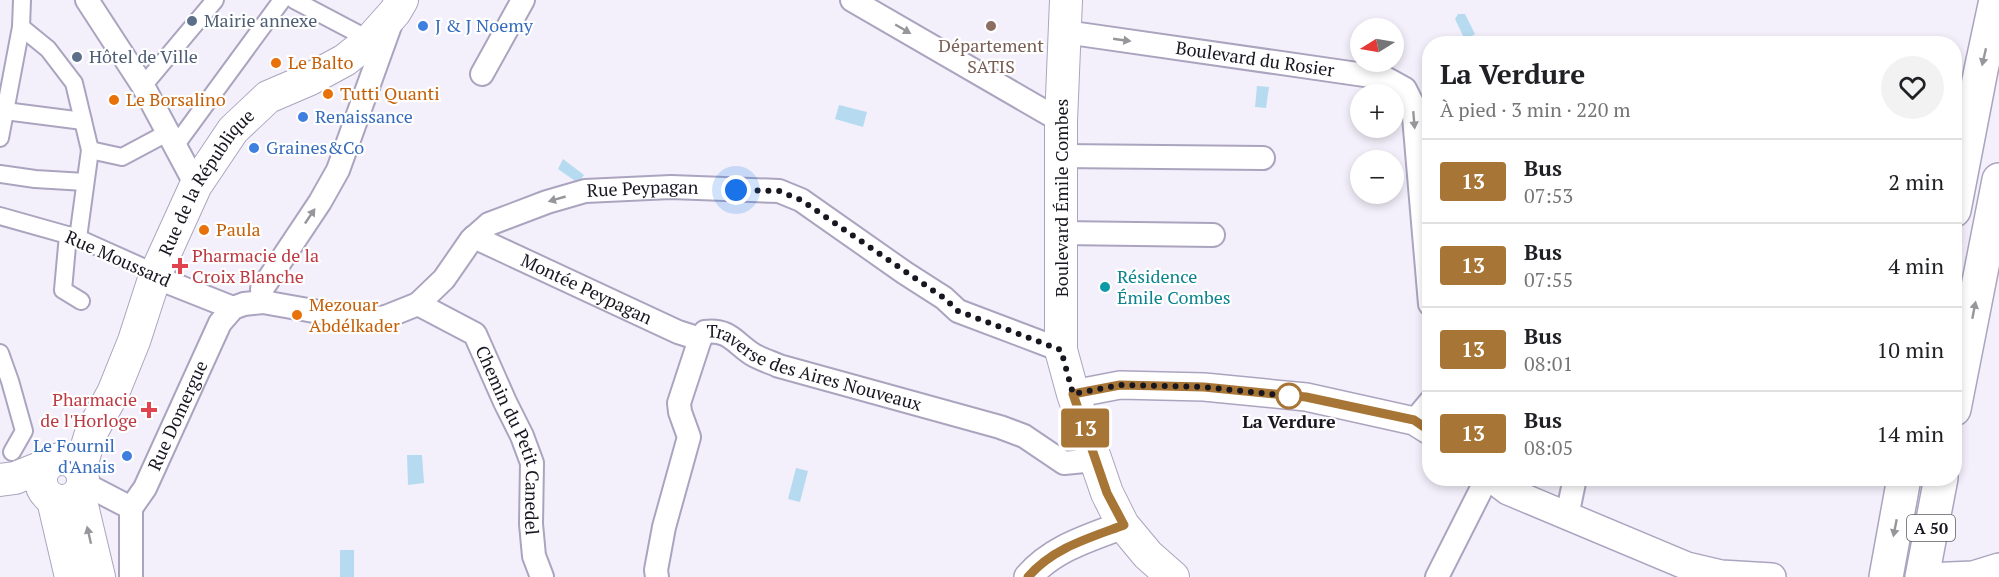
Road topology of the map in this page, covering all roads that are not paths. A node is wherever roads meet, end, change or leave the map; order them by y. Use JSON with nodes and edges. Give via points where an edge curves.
{"nodes":[{"id":1,"x":22,"y":0,"type":"edge"},
{"id":2,"x":215,"y":0,"type":"edge"},
{"id":3,"x":282,"y":0,"type":"edge"},
{"id":4,"x":294,"y":0,"type":"edge"},
{"id":5,"x":523,"y":0,"type":"edge"},
{"id":6,"x":852,"y":0,"type":"edge"},
{"id":7,"x":1066,"y":0,"type":"edge"},
{"id":8,"x":1996,"y":0,"type":"edge"},
{"id":9,"x":90,"y":2,"type":"edge"},
{"id":10,"x":398,"y":6,"type":"edge"},
{"id":11,"x":21,"y":27,"type":"junction"},
{"id":12,"x":1065,"y":32,"type":"junction"},
{"id":13,"x":370,"y":40,"type":"junction"},
{"id":14,"x":482,"y":74,"type":"dead end"},
{"id":15,"x":143,"y":86,"type":"junction"},
{"id":16,"x":5,"y":111,"type":"junction"},
{"id":17,"x":83,"y":121,"type":"junction"},
{"id":18,"x":1061,"y":121,"type":"junction"},
{"id":19,"x":0,"y":138,"type":"edge"},
{"id":20,"x":171,"y":140,"type":"junction"},
{"id":21,"x":90,"y":150,"type":"junction"},
{"id":22,"x":1061,"y":156,"type":"junction"},
{"id":23,"x":1263,"y":158,"type":"dead end"},
{"id":24,"x":1962,"y":169,"type":"edge"},
{"id":25,"x":0,"y":174,"type":"edge"},
{"id":26,"x":1999,"y":180,"type":"edge"},
{"id":27,"x":85,"y":182,"type":"junction"},
{"id":28,"x":196,"y":185,"type":"junction"},
{"id":29,"x":1422,"y":210,"type":"edge"},
{"id":30,"x":0,"y":216,"type":"edge"},
{"id":31,"x":1061,"y":233,"type":"junction"},
{"id":32,"x":1213,"y":235,"type":"dead end"},
{"id":33,"x":73,"y":236,"type":"junction"},
{"id":34,"x":474,"y":237,"type":"junction"},
{"id":35,"x":156,"y":273,"type":"junction"},
{"id":36,"x":81,"y":301,"type":"dead end"},
{"id":37,"x":263,"y":302,"type":"junction"},
{"id":38,"x":418,"y":304,"type":"junction"},
{"id":39,"x":226,"y":315,"type":"junction"},
{"id":40,"x":700,"y":339,"type":"junction"},
{"id":41,"x":1061,"y":350,"type":"junction"},
{"id":42,"x":0,"y":353,"type":"edge"},
{"id":43,"x":1962,"y":368,"type":"edge"},
{"id":44,"x":5,"y":381,"type":"edge"},
{"id":45,"x":1073,"y":394,"type":"junction"},
{"id":46,"x":1422,"y":418,"type":"edge"},
{"id":47,"x":1095,"y":460,"type":"junction"},
{"id":48,"x":6,"y":466,"type":"edge"},
{"id":49,"x":63,"y":480,"type":"junction"},
{"id":50,"x":1485,"y":486,"type":"edge"},
{"id":51,"x":1501,"y":486,"type":"edge"},
{"id":52,"x":1573,"y":486,"type":"edge"},
{"id":53,"x":1903,"y":486,"type":"edge"},
{"id":54,"x":1940,"y":486,"type":"edge"},
{"id":55,"x":0,"y":494,"type":"edge"},
{"id":56,"x":131,"y":508,"type":"junction"},
{"id":57,"x":1567,"y":516,"type":"junction"},
{"id":58,"x":1124,"y":525,"type":"junction"},
{"id":59,"x":1999,"y":567,"type":"edge"},
{"id":60,"x":71,"y":577,"type":"edge"},
{"id":61,"x":99,"y":577,"type":"edge"},
{"id":62,"x":131,"y":577,"type":"edge"},
{"id":63,"x":543,"y":577,"type":"edge"},
{"id":64,"x":657,"y":577,"type":"edge"},
{"id":65,"x":1028,"y":577,"type":"edge"},
{"id":66,"x":1173,"y":577,"type":"edge"},
{"id":67,"x":1437,"y":577,"type":"edge"},
{"id":68,"x":1772,"y":577,"type":"edge"},
{"id":69,"x":1886,"y":577,"type":"edge"},
{"id":70,"x":1924,"y":577,"type":"edge"}],
"edges":[{"from":1,"to":11,"type":"street"},
{"from":2,"to":15,"type":"street"},
{"from":3,"to":20,"type":"street"},
{"from":4,"to":13,"type":"street"},
{"from":5,"to":14,"type":"street"},
{"from":6,"to":18,"type":"street","one_way":true},
{"from":7,"to":12,"type":"main road","name":"Boulevard Émile Combes"},
{"from":8,"to":24,"type":"highway","one_way":true},
{"from":9,"to":15,"type":"street"},
{"from":10,"to":13,"type":"main road","name":"Rue de la République"},
{"from":37,"to":10,"type":"street","one_way":true,"via":[[262,289],[338,170]]},
{"from":11,"to":16,"type":"street"},
{"from":11,"to":17,"type":"street","via":[[48,49],[74,83]]},
{"from":12,"to":18,"type":"main road","name":"Boulevard Émile Combes"},
{"from":12,"to":29,"type":"street","name":"Boulevard du Rosier","one_way":true,"via":[[1385,78],[1405,89],[1413,105]]},
{"from":13,"to":28,"type":"main road","name":"Rue de la République","via":[[345,60],[268,97],[233,130]]},
{"from":15,"to":20,"type":"street"},
{"from":16,"to":17,"type":"street"},
{"from":16,"to":19,"type":"street"},
{"from":17,"to":21,"type":"street"},
{"from":18,"to":22,"type":"main road","name":"Boulevard Émile Combes"},
{"from":20,"to":21,"type":"street","via":[[122,157]]},
{"from":20,"to":28,"type":"street"},
{"from":21,"to":27,"type":"street"},
{"from":22,"to":23,"type":"street"},
{"from":22,"to":31,"type":"main road","name":"Boulevard Émile Combes"},
{"from":25,"to":27,"type":"street"},
{"from":43,"to":26,"type":"highway","one_way":true},
{"from":27,"to":33,"type":"street"},
{"from":28,"to":35,"type":"main road","name":"Rue de la République"},
{"from":30,"to":33,"type":"street","name":"Rue Moussard"},
{"from":31,"to":32,"type":"street"},
{"from":31,"to":41,"type":"main road","name":"Boulevard Émile Combes"},
{"from":33,"to":35,"type":"street","name":"Rue Moussard"},
{"from":33,"to":36,"type":"street","via":[[63,290]]},
{"from":34,"to":38,"type":"street","name":"Rue Peypagan","via":[[444,279]]},
{"from":34,"to":40,"type":"street","name":"Montée Peypagan"},
{"from":41,"to":34,"type":"street","name":"Rue Peypagan","one_way":true,"via":[[958,311],[801,200],[779,191],[671,187],[585,191],[489,224]]},
{"from":35,"to":39,"type":"street","name":"Rue Moussard"},
{"from":35,"to":49,"type":"main road","name":"Rue de la République","via":[[113,393]]},
{"from":37,"to":38,"type":"street","name":"Rue Peypagan","via":[[383,318]]},
{"from":37,"to":39,"type":"street","via":[[244,304]]},
{"from":38,"to":63,"type":"street","name":"Chemin du Petit Canedel","via":[[475,334],[522,436],[532,463],[534,556]]},
{"from":39,"to":56,"type":"street","name":"Rue Domergue","via":[[145,488]]},
{"from":40,"to":47,"type":"street","name":"Traverse des Aires Nouveaux","via":[[711,331],[731,335],[752,354],[779,366],[1000,427],[1024,436],[1064,463]]},
{"from":40,"to":64,"type":"street","name":"Traverse des Aires Nouveaux","via":[[679,403],[688,437],[664,527]]},
{"from":41,"to":45,"type":"main road","name":"Boulevard Émile Combes"},
{"from":42,"to":44,"type":"street"},
{"from":44,"to":48,"type":"street","via":[[24,431]]},
{"from":45,"to":46,"type":"street","via":[[1120,385],[1204,387],[1306,397]]},
{"from":45,"to":47,"type":"main road","name":"Boulevard Émile Combes"},
{"from":47,"to":58,"type":"main road","name":"Boulevard Émile Combes"},
{"from":48,"to":49,"type":"main road","via":[[15,478]]},
{"from":49,"to":55,"type":"main road"},
{"from":49,"to":56,"type":"street"},
{"from":49,"to":60,"type":"main road"},
{"from":61,"to":49,"type":"main road","one_way":true},
{"from":50,"to":67,"type":"street"},
{"from":51,"to":57,"type":"street"},
{"from":52,"to":57,"type":"street"},
{"from":53,"to":69,"type":"highway","number":"A 50","one_way":true},
{"from":54,"to":70,"type":"highway","number":"A 50"},
{"from":56,"to":62,"type":"street"},
{"from":57,"to":68,"type":"street","via":[[1687,566],[1721,574]]},
{"from":58,"to":65,"type":"street","via":[[1057,551]]},
{"from":58,"to":66,"type":"main road","name":"Boulevard Émile Combes","via":[[1148,555]]},
{"from":59,"to":70,"type":"street","via":[[1974,575]]}]}
